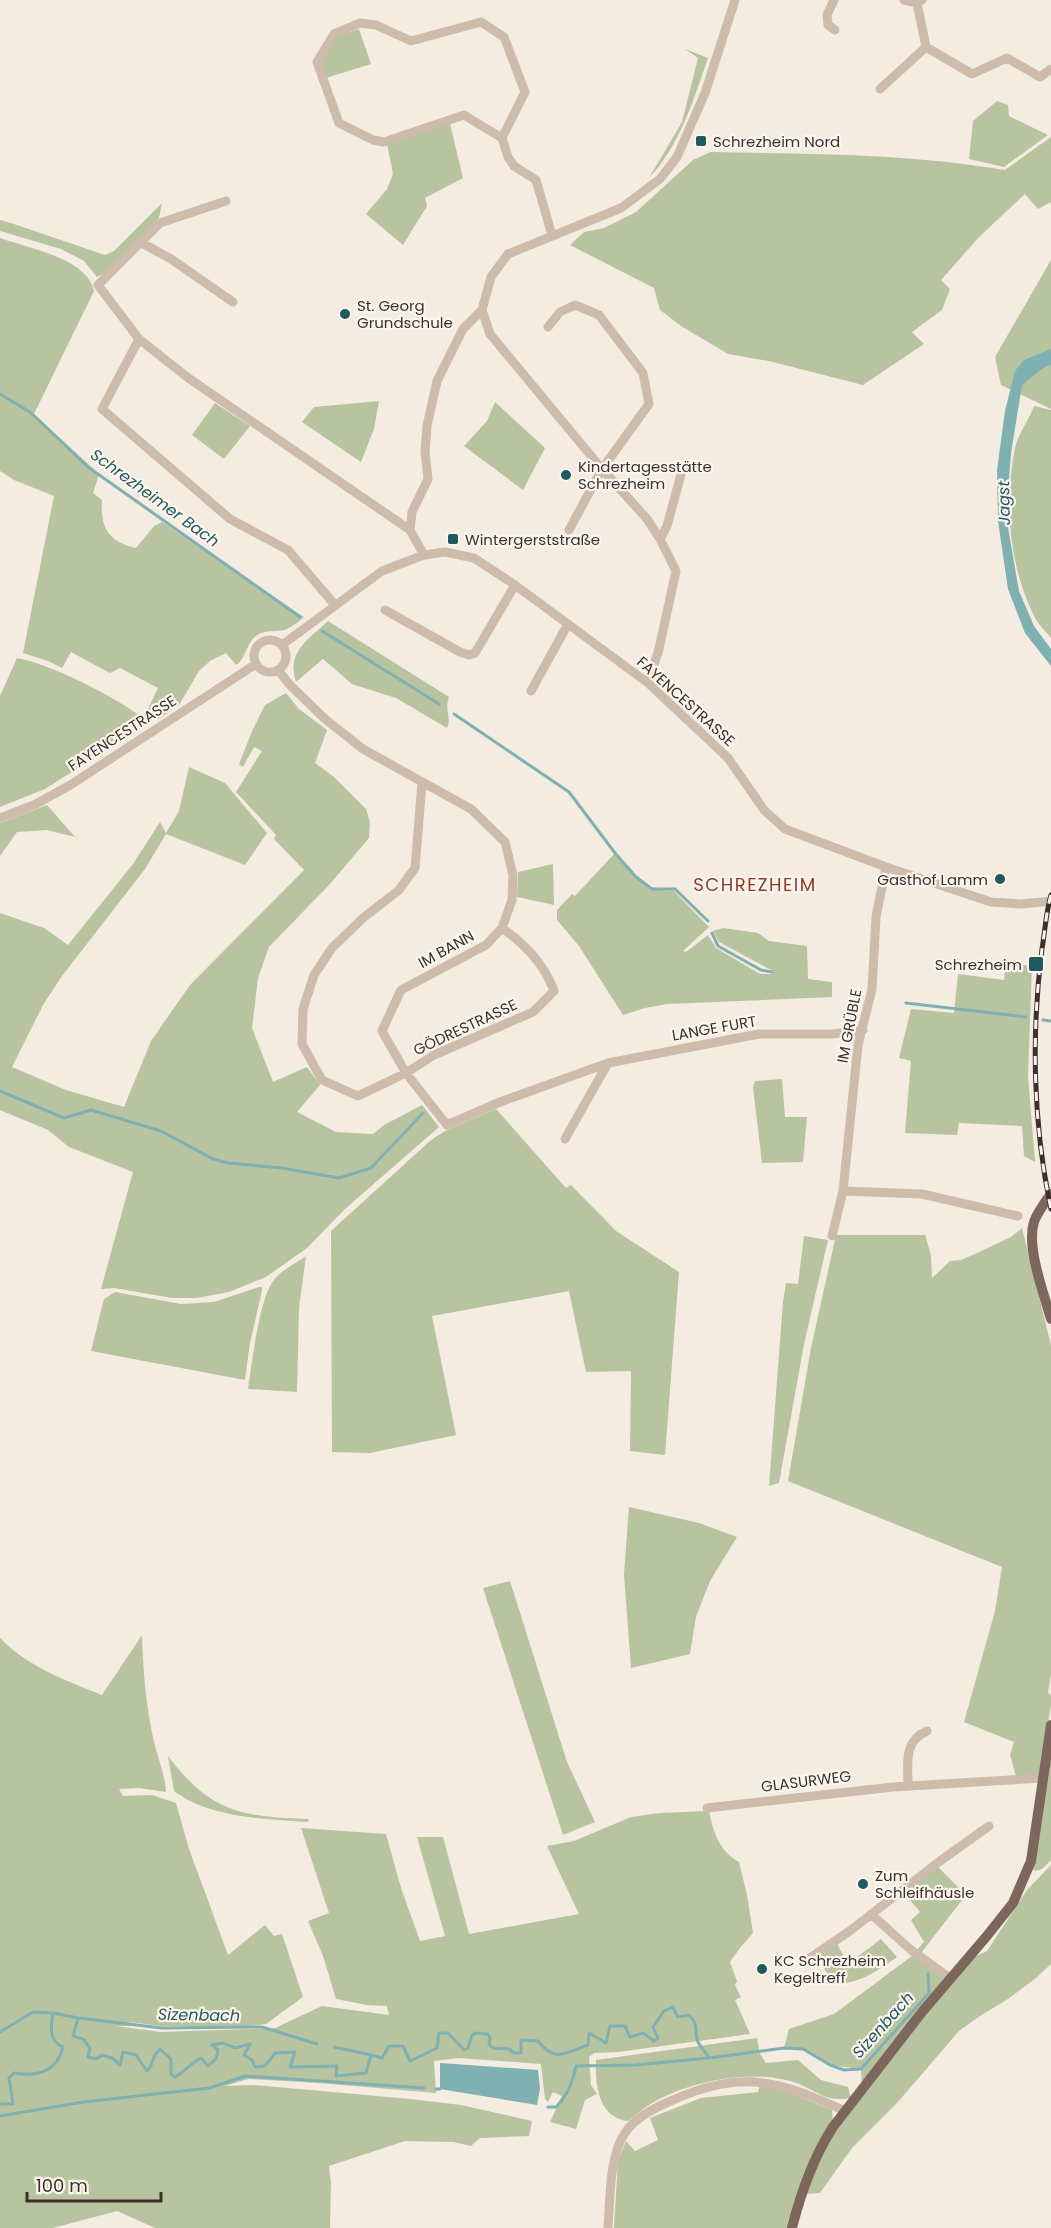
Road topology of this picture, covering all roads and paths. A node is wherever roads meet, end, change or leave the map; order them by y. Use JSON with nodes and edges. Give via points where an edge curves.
{"nodes":[{"id":1,"x":735,"y":0,"type":"edge"},
{"id":2,"x":834,"y":0,"type":"edge"},
{"id":3,"x":904,"y":0,"type":"edge"},
{"id":4,"x":920,"y":1,"type":"edge"},
{"id":5,"x":835,"y":30,"type":"dead end"},
{"id":6,"x":926,"y":47,"type":"junction"},
{"id":7,"x":1051,"y":69,"type":"edge"},
{"id":8,"x":880,"y":89,"type":"dead end"},
{"id":9,"x":502,"y":138,"type":"junction"},
{"id":10,"x":226,"y":201,"type":"dead end"},
{"id":11,"x":552,"y":235,"type":"junction"},
{"id":12,"x":140,"y":242,"type":"junction"},
{"id":13,"x":233,"y":302,"type":"dead end"},
{"id":14,"x":482,"y":310,"type":"junction"},
{"id":15,"x":548,"y":327,"type":"dead end"},
{"id":16,"x":139,"y":339,"type":"junction"},
{"id":17,"x":683,"y":467,"type":"dead end"},
{"id":18,"x":602,"y":469,"type":"junction"},
{"id":19,"x":411,"y":530,"type":"junction"},
{"id":20,"x":569,"y":530,"type":"dead end"},
{"id":21,"x":660,"y":539,"type":"junction"},
{"id":22,"x":424,"y":555,"type":"junction"},
{"id":23,"x":515,"y":585,"type":"junction"},
{"id":24,"x":335,"y":605,"type":"junction"},
{"id":25,"x":385,"y":610,"type":"dead end"},
{"id":26,"x":568,"y":624,"type":"junction"},
{"id":27,"x":282,"y":645,"type":"junction"},
{"id":28,"x":256,"y":664,"type":"junction"},
{"id":29,"x":278,"y":670,"type":"junction"},
{"id":30,"x":648,"y":683,"type":"junction"},
{"id":31,"x":531,"y":691,"type":"dead end"},
{"id":32,"x":422,"y":783,"type":"junction"},
{"id":33,"x":0,"y":818,"type":"edge"},
{"id":34,"x":886,"y":867,"type":"junction"},
{"id":35,"x":1051,"y":901,"type":"edge"},
{"id":36,"x":502,"y":928,"type":"junction"},
{"id":37,"x":863,"y":1030,"type":"junction"},
{"id":38,"x":608,"y":1063,"type":"junction"},
{"id":39,"x":406,"y":1073,"type":"junction"},
{"id":40,"x":447,"y":1125,"type":"joint"},
{"id":41,"x":565,"y":1139,"type":"dead end"},
{"id":42,"x":843,"y":1191,"type":"junction"},
{"id":43,"x":1051,"y":1194,"type":"edge"},
{"id":44,"x":1018,"y":1216,"type":"dead end"},
{"id":45,"x":832,"y":1236,"type":"dead end"},
{"id":46,"x":1051,"y":1319,"type":"edge"},
{"id":47,"x":1051,"y":1725,"type":"edge"},
{"id":48,"x":927,"y":1731,"type":"dead end"},
{"id":49,"x":1042,"y":1778,"type":"junction"},
{"id":50,"x":908,"y":1786,"type":"junction"},
{"id":51,"x":707,"y":1808,"type":"dead end"},
{"id":52,"x":989,"y":1826,"type":"dead end"},
{"id":53,"x":871,"y":1914,"type":"junction"},
{"id":54,"x":810,"y":1958,"type":"dead end"},
{"id":55,"x":951,"y":1978,"type":"junction"},
{"id":56,"x":845,"y":2111,"type":"junction"},
{"id":57,"x":608,"y":2228,"type":"edge"},
{"id":58,"x":792,"y":2228,"type":"edge"}],
"edges":[{"from":1,"to":11,"type":"street","via":[[705,93],[677,157],[660,179],[621,208]]},
{"from":2,"to":5,"type":"street","via":[[827,15],[828,25]]},
{"from":3,"to":4,"type":"street"},
{"from":4,"to":6,"type":"street"},
{"from":6,"to":7,"type":"street","via":[[972,74],[1007,58],[1040,77]]},
{"from":6,"to":8,"type":"street"},
{"from":9,"to":9,"type":"street","via":[[464,115],[384,142],[373,140],[339,123],[317,62],[334,34],[360,23],[376,25],[411,41],[481,22],[504,37],[525,92]]},
{"from":9,"to":11,"type":"street","via":[[514,166],[536,180]]},
{"from":10,"to":12,"type":"street","via":[[160,223]]},
{"from":11,"to":14,"type":"street","via":[[508,254],[491,277]]},
{"from":12,"to":13,"type":"street"},
{"from":12,"to":16,"type":"street","via":[[98,285]]},
{"from":14,"to":18,"type":"street","via":[[490,334]]},
{"from":14,"to":19,"type":"street","via":[[462,329],[437,381],[425,452],[428,479],[412,512]]},
{"from":15,"to":18,"type":"street","via":[[560,312],[575,305],[599,315],[644,373],[649,404]]},
{"from":16,"to":19,"type":"street","via":[[240,415]]},
{"from":16,"to":24,"type":"street","via":[[102,409],[230,519],[288,550]]},
{"from":17,"to":21,"type":"street"},
{"from":18,"to":20,"type":"street"},
{"from":18,"to":21,"type":"street"},
{"from":19,"to":22,"type":"street"},
{"from":21,"to":30,"type":"street","via":[[676,571]]},
{"from":22,"to":23,"type":"street","name":"FAYENCESTRASSE","via":[[445,552],[474,558]]},
{"from":22,"to":24,"type":"street","name":"FAYENCESTRASSE","via":[[382,571]]},
{"from":23,"to":25,"type":"street","via":[[475,653],[469,655]]},
{"from":23,"to":26,"type":"street","name":"FAYENCESTRASSE"},
{"from":24,"to":27,"type":"street","name":"FAYENCESTRASSE"},
{"from":26,"to":30,"type":"street","name":"FAYENCESTRASSE"},
{"from":26,"to":31,"type":"street"},
{"from":27,"to":28,"type":"street","via":[[273,640],[258,645],[253,654]]},
{"from":27,"to":29,"type":"street","via":[[286,658]]},
{"from":28,"to":29,"type":"street","via":[[263,671]]},
{"from":28,"to":33,"type":"street","name":"FAYENCESTRASSE","via":[[72,784]]},
{"from":29,"to":32,"type":"street","name":"IM BANN","via":[[326,719],[363,749]]},
{"from":30,"to":34,"type":"street","name":"FAYENCESTRASSE","via":[[728,758],[764,810],[785,829]]},
{"from":32,"to":36,"type":"street","name":"IM BANN","via":[[471,808],[505,842],[513,875],[512,900]]},
{"from":32,"to":39,"type":"street","via":[[415,868],[399,890],[332,948],[314,975],[303,1009],[302,1044],[322,1080],[358,1096]]},
{"from":34,"to":35,"type":"street","name":"FAYENCESTRASSE","via":[[991,902]]},
{"from":34,"to":37,"type":"street","name":"IM GRÜBLE","via":[[876,917],[872,989]]},
{"from":36,"to":39,"type":"street","name":"IM BANN","via":[[486,945],[401,990],[382,1030]]},
{"from":36,"to":39,"type":"street","name":"GÖDRESTRASSE","via":[[540,963],[554,991],[533,1012],[435,1055]]},
{"from":37,"to":38,"type":"street","name":"LANGE FURT","via":[[759,1034]]},
{"from":37,"to":42,"type":"street","name":"IM GRÜBLE","via":[[858,1045]]},
{"from":38,"to":40,"type":"street","name":"LANGE FURT"},
{"from":38,"to":41,"type":"street"},
{"from":39,"to":40,"type":"street","name":"IM BANN"},
{"from":42,"to":44,"type":"street","via":[[922,1194]]},
{"from":42,"to":45,"type":"street","name":"IM GRÜBLE"},
{"from":43,"to":46,"type":"main road","via":[[1032,1230],[1035,1260]]},
{"from":47,"to":49,"type":"main road"},
{"from":48,"to":50,"type":"street","via":[[917,1735],[910,1747]]},
{"from":49,"to":50,"type":"street","name":"GLASURWEG"},
{"from":49,"to":55,"type":"main road","via":[[1031,1861],[1013,1903]]},
{"from":50,"to":51,"type":"street","name":"GLASURWEG"},
{"from":52,"to":53,"type":"street"},
{"from":53,"to":54,"type":"street"},
{"from":53,"to":55,"type":"street","via":[[911,1950]]},
{"from":55,"to":56,"type":"main road"},
{"from":56,"to":57,"type":"street","via":[[786,2086],[761,2081],[728,2082],[658,2106],[624,2134],[612,2169]]},
{"from":56,"to":58,"type":"main road","via":[[820,2146]]}]}
